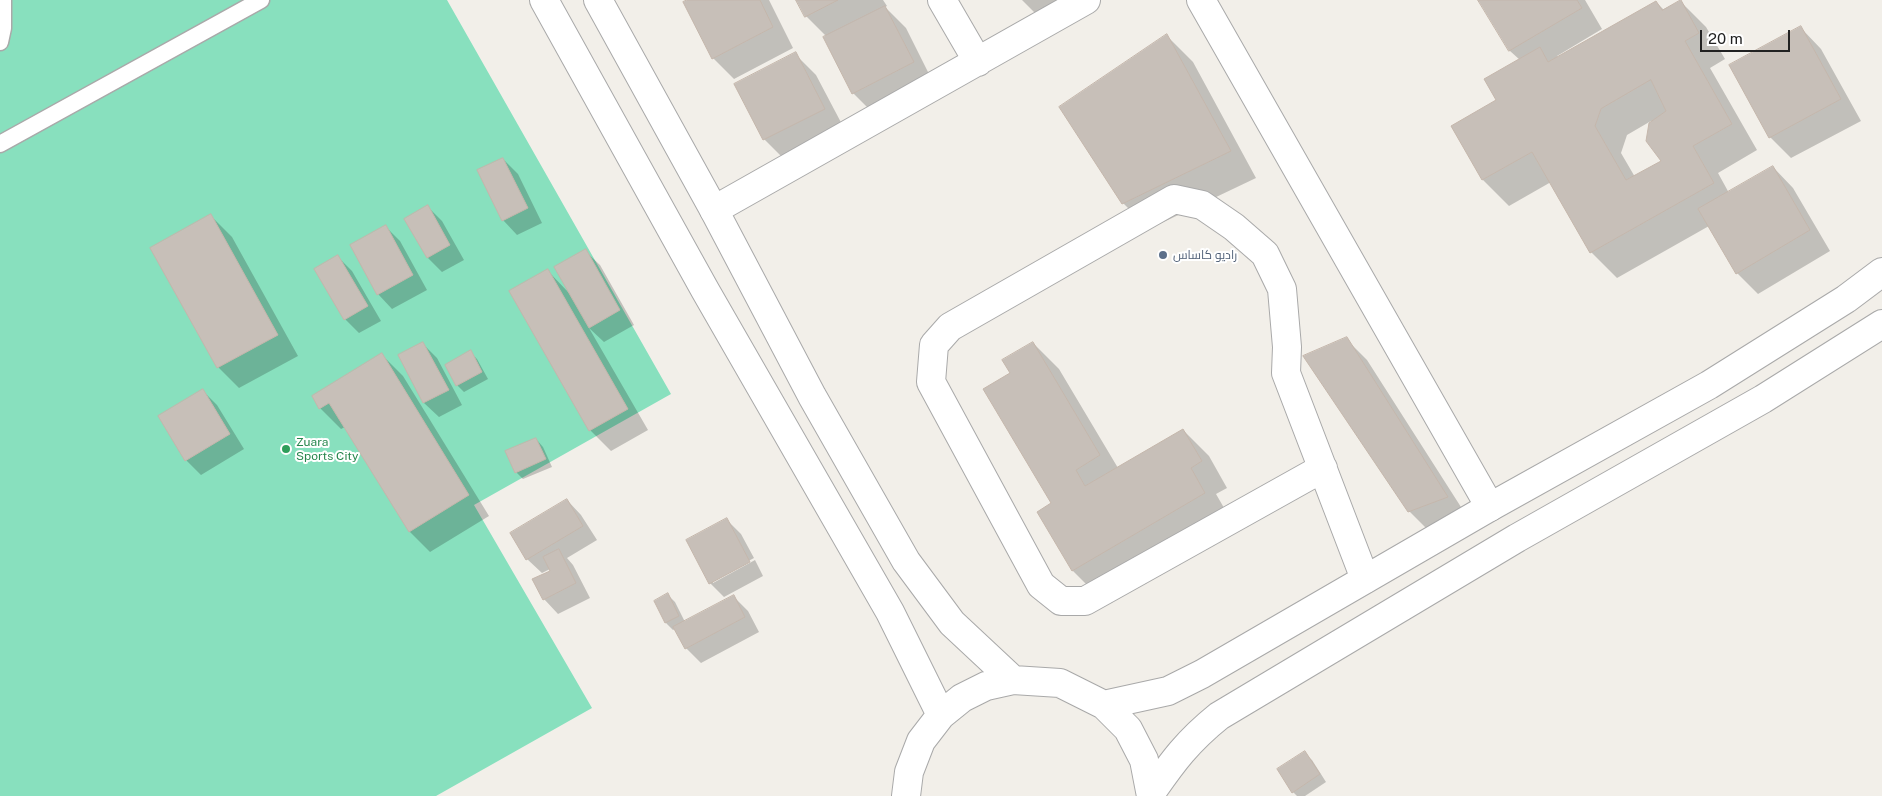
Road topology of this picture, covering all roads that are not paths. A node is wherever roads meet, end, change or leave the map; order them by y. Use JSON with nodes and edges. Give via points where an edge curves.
{"nodes":[{"id":1,"x":4,"y":0,"type":"edge"},
{"id":2,"x":260,"y":0,"type":"edge"},
{"id":3,"x":544,"y":0,"type":"edge"},
{"id":4,"x":598,"y":0,"type":"edge"},
{"id":5,"x":942,"y":0,"type":"edge"},
{"id":6,"x":1086,"y":0,"type":"edge"},
{"id":7,"x":1201,"y":0,"type":"edge"},
{"id":8,"x":0,"y":42,"type":"edge"},
{"id":9,"x":978,"y":62,"type":"junction"},
{"id":10,"x":0,"y":144,"type":"edge"},
{"id":11,"x":714,"y":210,"type":"junction"},
{"id":12,"x":1882,"y":272,"type":"edge"},
{"id":13,"x":1846,"y":298,"type":"junction"},
{"id":14,"x":1875,"y":329,"type":"edge"},
{"id":15,"x":1323,"y":468,"type":"junction"},
{"id":16,"x":1490,"y":506,"type":"junction"},
{"id":17,"x":1365,"y":579,"type":"junction"},
{"id":18,"x":1013,"y":680,"type":"junction"},
{"id":19,"x":1104,"y":705,"type":"junction"},
{"id":20,"x":941,"y":715,"type":"junction"},
{"id":21,"x":1151,"y":795,"type":"edge"},
{"id":22,"x":906,"y":796,"type":"edge"}],
"edges":[{"from":1,"to":8,"type":"lane"},
{"from":2,"to":10,"type":"lane"},
{"from":3,"to":20,"type":"street","via":[[705,290],[890,612]]},
{"from":4,"to":11,"type":"street"},
{"from":5,"to":9,"type":"street"},
{"from":6,"to":9,"type":"street"},
{"from":7,"to":16,"type":"street"},
{"from":9,"to":11,"type":"street"},
{"from":11,"to":18,"type":"street","via":[[812,396],[906,560],[952,623]]},
{"from":12,"to":13,"type":"street"},
{"from":13,"to":14,"type":"street"},
{"from":13,"to":16,"type":"street","via":[[1709,385]]},
{"from":14,"to":21,"type":"street","via":[[1763,399],[1517,538],[1219,716],[1175,758]]},
{"from":15,"to":15,"type":"street","via":[[1286,374],[1282,289],[1265,254],[1202,205],[1174,199],[950,327],[934,345],[931,382],[1041,585],[1061,601],[1085,601]]},
{"from":15,"to":17,"type":"street"},
{"from":16,"to":17,"type":"street"},
{"from":17,"to":19,"type":"street","via":[[1168,691]]},
{"from":18,"to":19,"type":"street","via":[[1060,683]]},
{"from":18,"to":20,"type":"street","via":[[986,686],[962,698]]},
{"from":19,"to":21,"type":"street","via":[[1128,729],[1144,760]]},
{"from":20,"to":22,"type":"street","via":[[921,741],[909,772]]}]}
